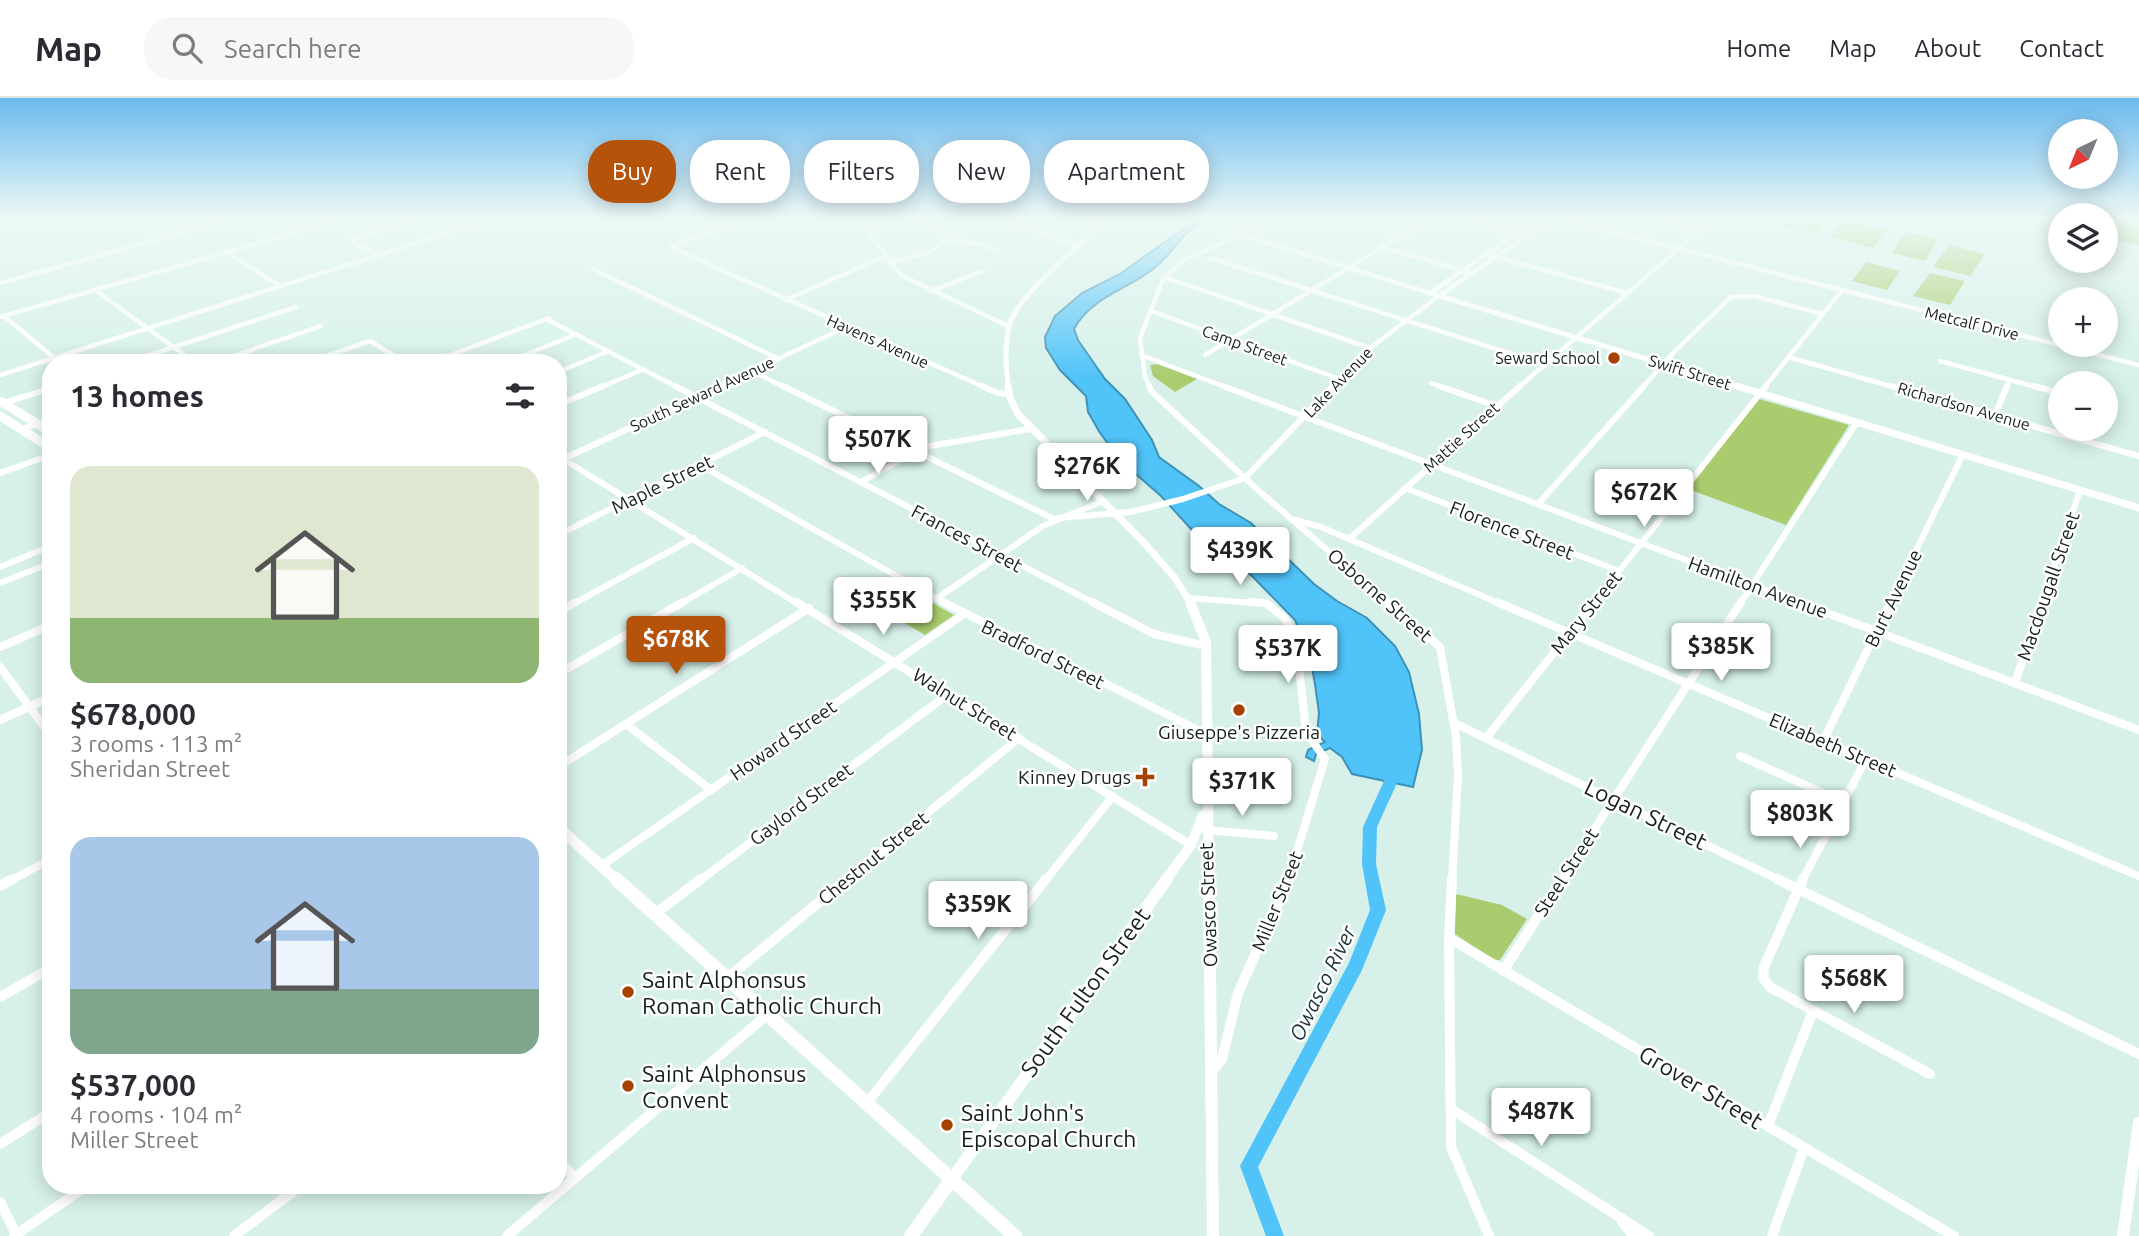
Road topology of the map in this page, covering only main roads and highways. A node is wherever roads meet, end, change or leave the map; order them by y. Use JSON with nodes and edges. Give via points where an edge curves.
{"nodes":[{"id":1,"x":1052,"y":272,"type":"edge"},
{"id":2,"x":1459,"y":272,"type":"edge"},
{"id":3,"x":1472,"y":272,"type":"edge"},
{"id":4,"x":1439,"y":296,"type":"junction"},
{"id":5,"x":1010,"y":395,"type":"joint"},
{"id":6,"x":1,"y":403,"type":"edge"},
{"id":7,"x":0,"y":416,"type":"edge"},
{"id":8,"x":42,"y":426,"type":"edge"},
{"id":9,"x":42,"y":442,"type":"edge"},
{"id":10,"x":2139,"y":508,"type":"edge"},
{"id":11,"x":1206,"y":800,"type":"junction"},
{"id":12,"x":567,"y":835,"type":"edge"},
{"id":13,"x":1191,"y":845,"type":"junction"},
{"id":14,"x":1207,"y":847,"type":"junction"},
{"id":15,"x":2139,"y":1123,"type":"edge"},
{"id":16,"x":952,"y":1179,"type":"junction"},
{"id":17,"x":911,"y":1236,"type":"edge"},
{"id":18,"x":1015,"y":1236,"type":"edge"},
{"id":19,"x":1213,"y":1236,"type":"edge"},
{"id":20,"x":2123,"y":1236,"type":"edge"}],
"edges":[{"from":1,"to":5,"type":"main road","via":[[1026,297],[1008,326],[1004,356]]},
{"from":2,"to":4,"type":"main road","name":"Swift Street","via":[[1430,293]]},
{"from":3,"to":4,"type":"main road","name":"Lake Avenue"},
{"from":4,"to":10,"type":"main road","name":"Swift Street"},
{"from":5,"to":11,"type":"main road","name":"Owasco Street","via":[[1030,429],[1157,557],[1195,611],[1206,646]]},
{"from":6,"to":8,"type":"highway"},
{"from":7,"to":9,"type":"highway"},
{"from":11,"to":13,"type":"main road","name":"South Fulton Street"},
{"from":11,"to":14,"type":"main road","name":"Owasco Street"},
{"from":12,"to":16,"type":"highway"},
{"from":13,"to":14,"type":"main road"},
{"from":13,"to":16,"type":"main road","name":"South Fulton Street"},
{"from":14,"to":19,"type":"main road","name":"Owasco Street"},
{"from":15,"to":20,"type":"main road"},
{"from":16,"to":17,"type":"highway"},
{"from":16,"to":18,"type":"highway"}]}
